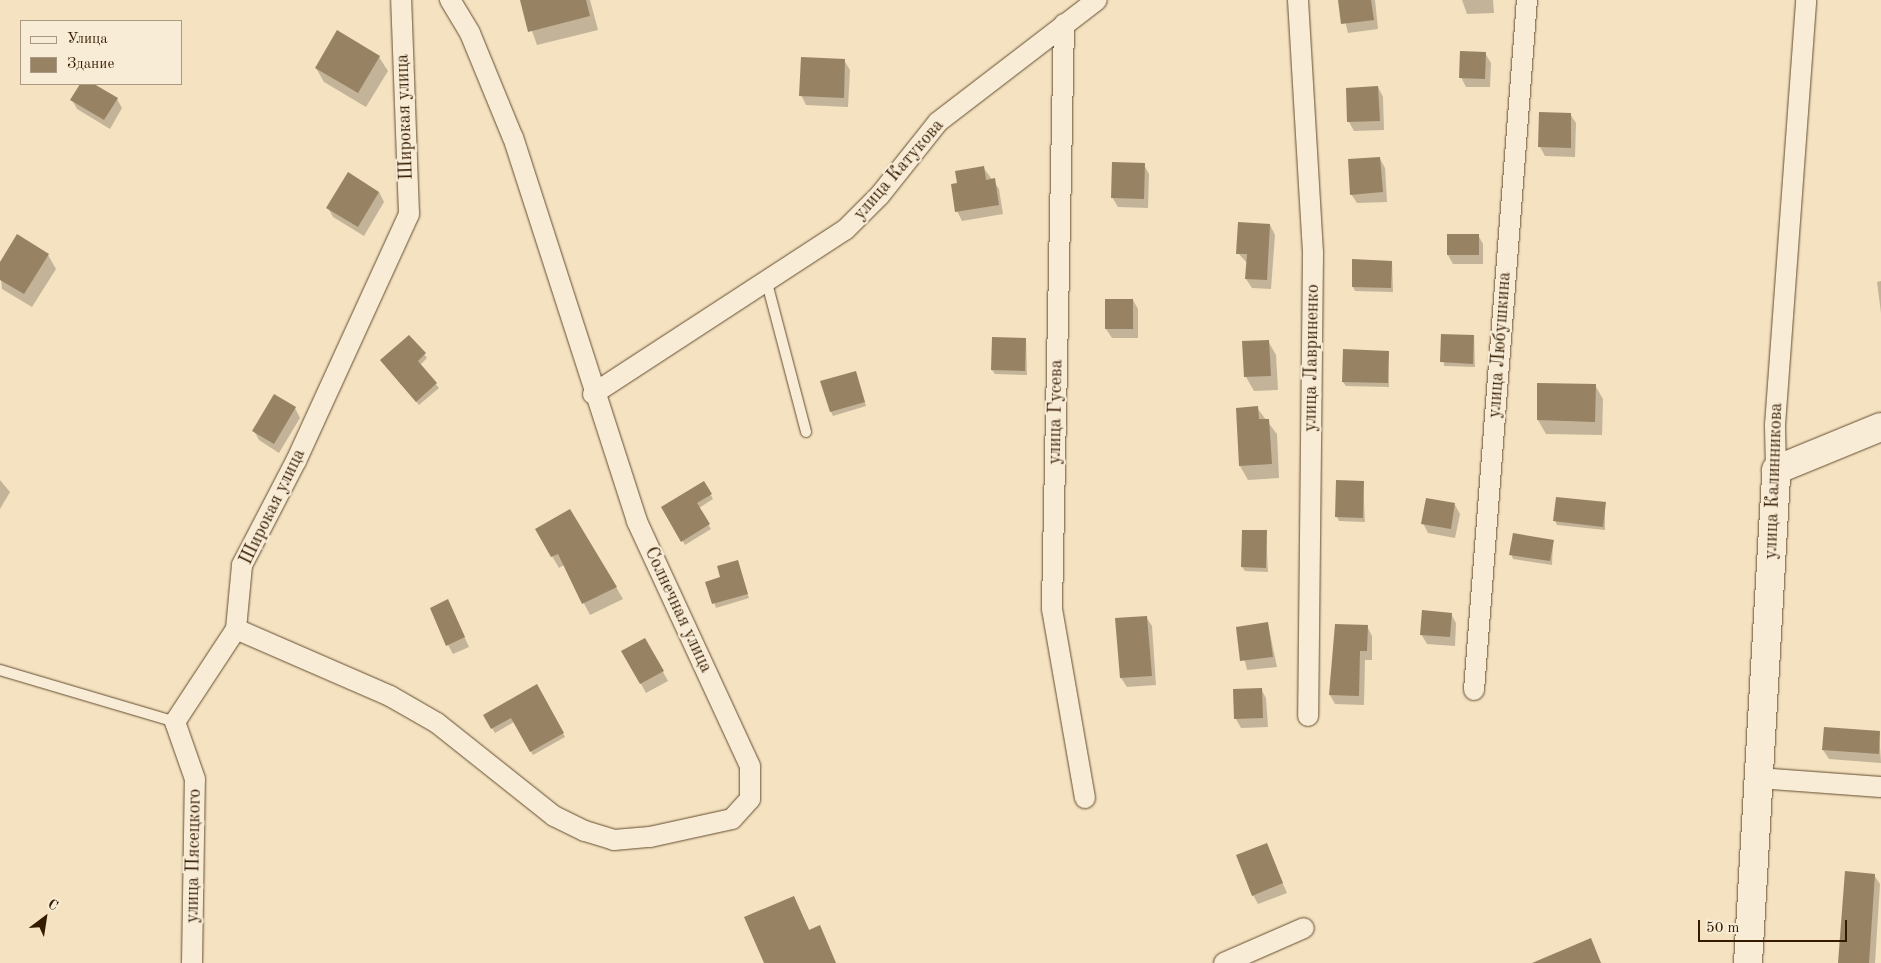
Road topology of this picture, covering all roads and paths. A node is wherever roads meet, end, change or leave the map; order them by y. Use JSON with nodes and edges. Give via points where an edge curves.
{"nodes":[{"id":1,"x":401,"y":0,"type":"edge"},
{"id":2,"x":450,"y":0,"type":"edge"},
{"id":3,"x":1097,"y":0,"type":"edge"},
{"id":4,"x":1298,"y":0,"type":"edge"},
{"id":5,"x":1527,"y":0,"type":"edge"},
{"id":6,"x":1806,"y":0,"type":"edge"},
{"id":7,"x":1064,"y":24,"type":"junction"},
{"id":8,"x":767,"y":283,"type":"junction"},
{"id":9,"x":593,"y":394,"type":"junction"},
{"id":10,"x":1881,"y":427,"type":"edge"},
{"id":11,"x":806,"y":432,"type":"dead end"},
{"id":12,"x":1776,"y":470,"type":"junction"},
{"id":13,"x":236,"y":629,"type":"junction"},
{"id":14,"x":0,"y":670,"type":"edge"},
{"id":15,"x":1474,"y":690,"type":"dead end"},
{"id":16,"x":1308,"y":716,"type":"dead end"},
{"id":17,"x":175,"y":722,"type":"junction"},
{"id":18,"x":1758,"y":778,"type":"junction"},
{"id":19,"x":1881,"y":788,"type":"edge"},
{"id":20,"x":1085,"y":798,"type":"dead end"},
{"id":21,"x":1304,"y":928,"type":"dead end"},
{"id":22,"x":192,"y":963,"type":"edge"},
{"id":23,"x":1224,"y":963,"type":"edge"},
{"id":24,"x":1748,"y":963,"type":"edge"}],
"edges":[{"from":1,"to":13,"type":"street","name":"Широкая улица","via":[[409,214],[296,461],[242,565]]},
{"from":2,"to":9,"type":"street","name":"Солнечная улица","via":[[470,33],[513,138]]},
{"from":3,"to":7,"type":"street","name":"улица Катукова"},
{"from":4,"to":16,"type":"street","name":"улица Лавриненко","via":[[1298,66],[1313,253]]},
{"from":5,"to":15,"type":"street","name":"улица Любушкина"},
{"from":6,"to":12,"type":"street","name":"улица Калинникова","via":[[1776,415]]},
{"from":7,"to":8,"type":"street","name":"улица Катукова","via":[[938,122],[880,195],[845,230]]},
{"from":7,"to":20,"type":"street","name":"улица Гусева","via":[[1052,609]]},
{"from":8,"to":9,"type":"street","name":"улица Катукова"},
{"from":8,"to":11,"type":"lane"},
{"from":9,"to":13,"type":"street","name":"Солнечная улица","via":[[637,521],[750,766],[750,799],[732,819],[650,837],[614,840],[585,831],[554,816],[437,722],[390,696]]},
{"from":10,"to":12,"type":"main road"},
{"from":12,"to":18,"type":"main road","name":"улица Калинникова"},
{"from":13,"to":17,"type":"street"},
{"from":14,"to":17,"type":"lane"},
{"from":17,"to":22,"type":"street","name":"улица Пясецкого","via":[[195,780]]},
{"from":18,"to":19,"type":"street"},
{"from":18,"to":24,"type":"main road","name":"улица Калинникова"},
{"from":21,"to":23,"type":"street"}]}
